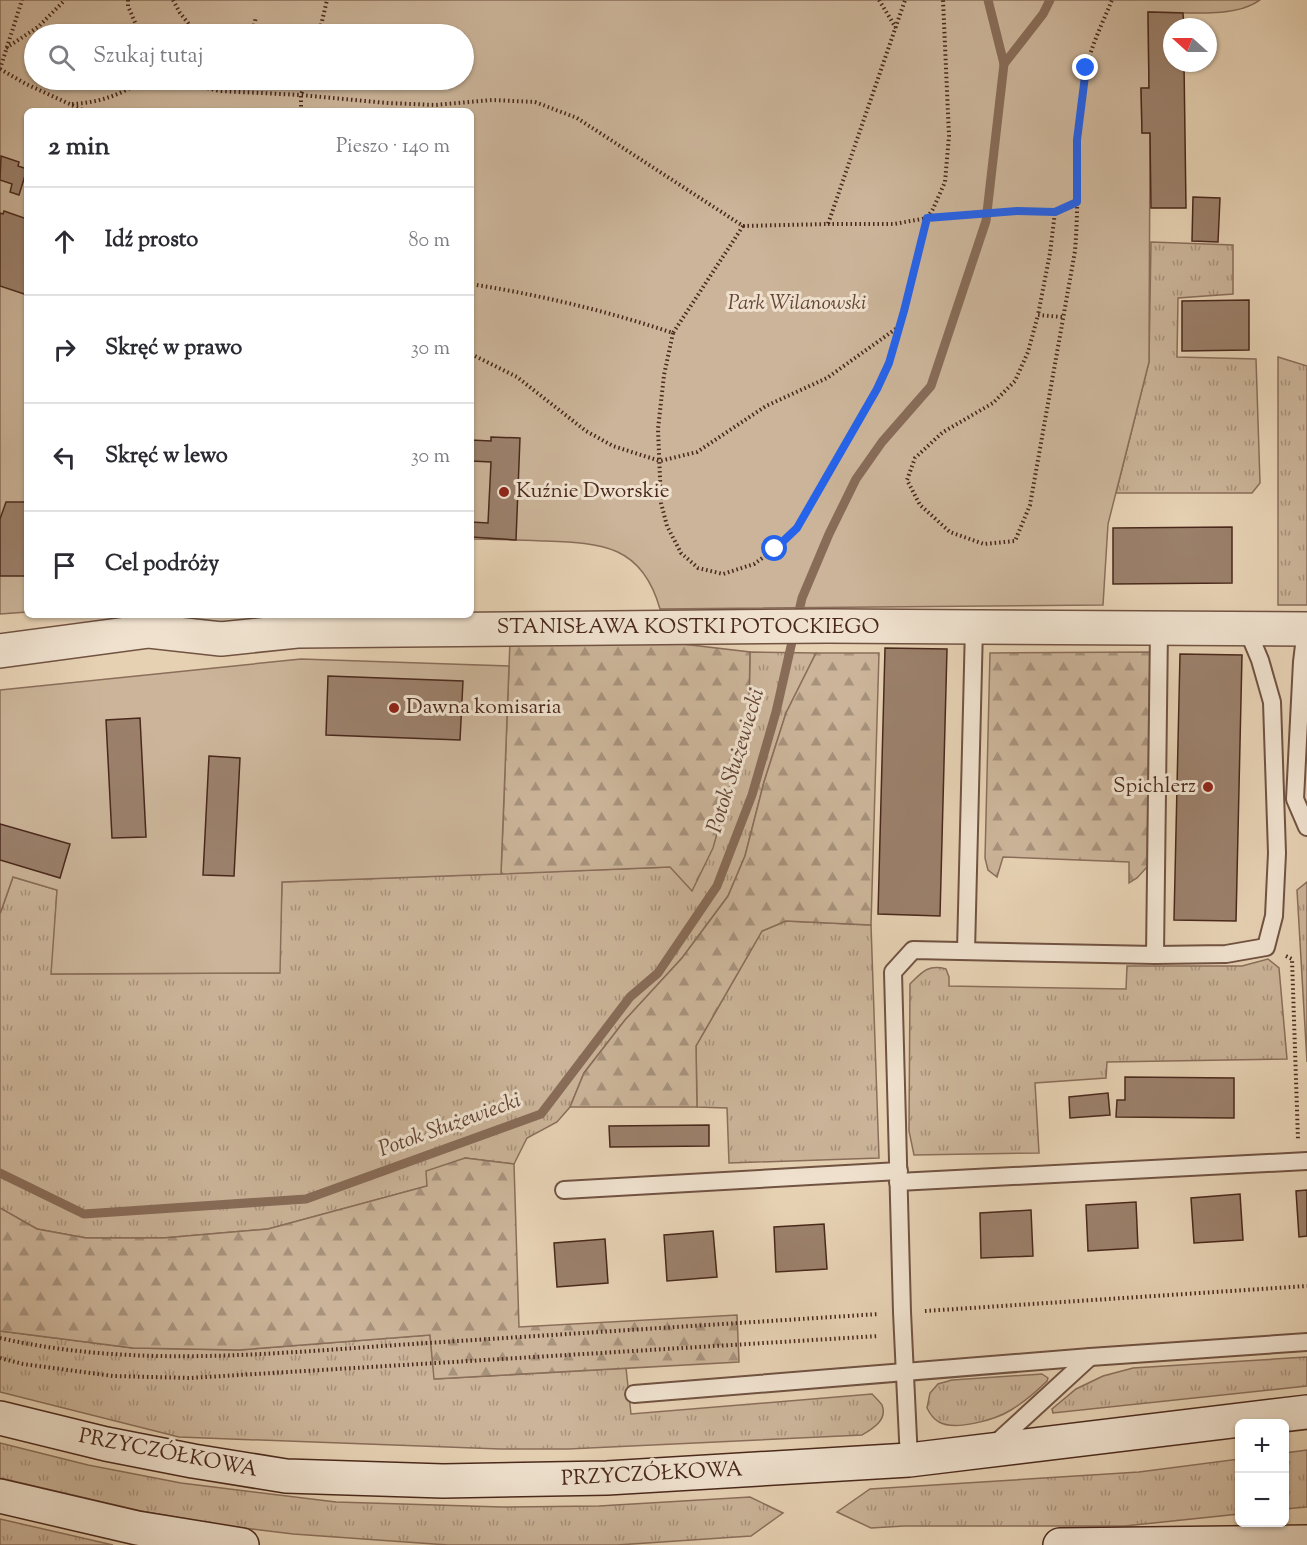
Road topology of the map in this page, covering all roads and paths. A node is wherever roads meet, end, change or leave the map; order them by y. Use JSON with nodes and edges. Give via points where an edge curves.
{"nodes":[{"id":1,"x":22,"y":0,"type":"edge"},
{"id":2,"x":65,"y":0,"type":"edge"},
{"id":3,"x":128,"y":0,"type":"edge"},
{"id":4,"x":173,"y":0,"type":"edge"},
{"id":5,"x":327,"y":0,"type":"edge"},
{"id":6,"x":879,"y":0,"type":"edge"},
{"id":7,"x":904,"y":0,"type":"edge"},
{"id":8,"x":943,"y":0,"type":"edge"},
{"id":9,"x":1112,"y":0,"type":"edge"},
{"id":10,"x":256,"y":17,"type":"dead end"},
{"id":11,"x":41,"y":24,"type":"edge"},
{"id":12,"x":136,"y":24,"type":"edge"},
{"id":13,"x":189,"y":24,"type":"edge"},
{"id":14,"x":254,"y":24,"type":"edge"},
{"id":15,"x":321,"y":24,"type":"edge"},
{"id":16,"x":896,"y":28,"type":"junction"},
{"id":17,"x":24,"y":36,"type":"edge"},
{"id":18,"x":6,"y":48,"type":"junction"},
{"id":19,"x":0,"y":69,"type":"edge"},
{"id":20,"x":24,"y":83,"type":"edge"},
{"id":21,"x":39,"y":90,"type":"edge"},
{"id":22,"x":128,"y":90,"type":"edge"},
{"id":23,"x":216,"y":90,"type":"edge"},
{"id":24,"x":303,"y":90,"type":"edge"},
{"id":25,"x":301,"y":95,"type":"junction"},
{"id":26,"x":69,"y":104,"type":"junction"},
{"id":27,"x":79,"y":108,"type":"edge"},
{"id":28,"x":301,"y":108,"type":"edge"},
{"id":29,"x":1077,"y":202,"type":"junction"},
{"id":30,"x":1055,"y":212,"type":"junction"},
{"id":31,"x":927,"y":218,"type":"junction"},
{"id":32,"x":828,"y":224,"type":"junction"},
{"id":33,"x":743,"y":226,"type":"junction"},
{"id":34,"x":474,"y":285,"type":"edge"},
{"id":35,"x":1038,"y":315,"type":"junction"},
{"id":36,"x":1062,"y":317,"type":"junction"},
{"id":37,"x":898,"y":328,"type":"junction"},
{"id":38,"x":673,"y":333,"type":"junction"},
{"id":39,"x":474,"y":356,"type":"edge"},
{"id":40,"x":660,"y":461,"type":"junction"},
{"id":41,"x":974,"y":627,"type":"junction"},
{"id":42,"x":1160,"y":628,"type":"junction"},
{"id":43,"x":1247,"y":629,"type":"junction"},
{"id":44,"x":1307,"y":629,"type":"edge"},
{"id":45,"x":0,"y":651,"type":"edge"},
{"id":46,"x":1307,"y":827,"type":"edge"},
{"id":47,"x":1266,"y":947,"type":"junction"},
{"id":48,"x":966,"y":951,"type":"junction"},
{"id":49,"x":1155,"y":955,"type":"junction"},
{"id":50,"x":1303,"y":1161,"type":"edge"},
{"id":51,"x":898,"y":1176,"type":"junction"},
{"id":52,"x":564,"y":1190,"type":"dead end"},
{"id":53,"x":1307,"y":1286,"type":"edge"},
{"id":54,"x":902,"y":1312,"type":"junction"},
{"id":55,"x":904,"y":1334,"type":"junction"},
{"id":56,"x":0,"y":1338,"type":"edge"},
{"id":57,"x":1307,"y":1342,"type":"edge"},
{"id":58,"x":1090,"y":1356,"type":"junction"},
{"id":59,"x":0,"y":1358,"type":"edge"},
{"id":60,"x":906,"y":1372,"type":"junction"},
{"id":61,"x":634,"y":1394,"type":"dead end"},
{"id":62,"x":1307,"y":1412,"type":"edge"},
{"id":63,"x":0,"y":1418,"type":"edge"},
{"id":64,"x":988,"y":1451,"type":"junction"},
{"id":65,"x":909,"y":1460,"type":"junction"},
{"id":66,"x":0,"y":1496,"type":"edge"},
{"id":67,"x":1307,"y":1542,"type":"edge"},
{"id":68,"x":242,"y":1545,"type":"edge"},
{"id":69,"x":1060,"y":1545,"type":"edge"}],
"edges":[{"from":1,"to":18,"type":"path"},
{"from":2,"to":11,"type":"path"},
{"from":3,"to":12,"type":"path"},
{"from":4,"to":13,"type":"path"},
{"from":5,"to":15,"type":"path"},
{"from":6,"to":16,"type":"path"},
{"from":7,"to":16,"type":"path"},
{"from":8,"to":31,"type":"path","via":[[949,136],[945,182]]},
{"from":9,"to":29,"type":"path","via":[[1086,68],[1077,140]]},
{"from":10,"to":14,"type":"path"},
{"from":16,"to":32,"type":"path"},
{"from":17,"to":18,"type":"path"},
{"from":18,"to":19,"type":"path"},
{"from":19,"to":20,"type":"path"},
{"from":21,"to":26,"type":"path"},
{"from":22,"to":26,"type":"path","via":[[103,100]]},
{"from":23,"to":25,"type":"path"},
{"from":24,"to":25,"type":"path"},
{"from":25,"to":28,"type":"path"},
{"from":25,"to":33,"type":"path","via":[[435,105],[492,100],[535,102],[577,118]]},
{"from":26,"to":27,"type":"path"},
{"from":29,"to":30,"type":"path"},
{"from":29,"to":36,"type":"path","via":[[1075,250]]},
{"from":30,"to":31,"type":"path"},
{"from":30,"to":35,"type":"path"},
{"from":31,"to":32,"type":"path","via":[[894,224]]},
{"from":31,"to":37,"type":"path"},
{"from":32,"to":33,"type":"path"},
{"from":33,"to":38,"type":"path"},
{"from":34,"to":38,"type":"path","via":[[556,300]]},
{"from":35,"to":36,"type":"path"},
{"from":35,"to":36,"type":"path","via":[[1015,381],[993,403],[943,432],[915,458],[907,480],[920,505],[950,532],[984,544],[1015,541],[1030,505]]},
{"from":37,"to":40,"type":"path","via":[[827,378],[766,406],[697,452]]},
{"from":37,"to":40,"type":"path","via":[[877,389],[797,528],[754,564],[723,574],[698,568],[681,553],[661,503]]},
{"from":38,"to":40,"type":"path","via":[[658,429]]},
{"from":39,"to":40,"type":"path","via":[[517,377],[586,431],[613,446]]},
{"from":41,"to":42,"type":"main road","name":"STANISŁAWA KOSTKI POTOCKIEGO"},
{"from":41,"to":45,"type":"main road","name":"STANISŁAWA KOSTKI POTOCKIEGO","via":[[297,631],[221,639],[149,631]]},
{"from":41,"to":48,"type":"lane"},
{"from":42,"to":43,"type":"main road","name":"STANISŁAWA KOSTKI POTOCKIEGO"},
{"from":42,"to":49,"type":"lane"},
{"from":43,"to":44,"type":"main road","name":"STANISŁAWA KOSTKI POTOCKIEGO"},
{"from":43,"to":47,"type":"lane","via":[[1272,702],[1277,853],[1274,916]]},
{"from":44,"to":46,"type":"lane","via":[[1295,799]]},
{"from":47,"to":49,"type":"lane","via":[[1226,954]]},
{"from":47,"to":50,"type":"path","via":[[1292,959]]},
{"from":48,"to":49,"type":"lane"},
{"from":48,"to":51,"type":"lane","via":[[913,950],[893,972]]},
{"from":50,"to":51,"type":"lane"},
{"from":51,"to":52,"type":"lane"},
{"from":51,"to":54,"type":"lane"},
{"from":53,"to":54,"type":"path"},
{"from":54,"to":55,"type":"lane"},
{"from":54,"to":56,"type":"path","via":[[166,1357],[84,1351]]},
{"from":55,"to":59,"type":"path","via":[[190,1378],[112,1376]]},
{"from":55,"to":60,"type":"lane"},
{"from":57,"to":58,"type":"lane"},
{"from":58,"to":60,"type":"lane"},
{"from":58,"to":64,"type":"lane"},
{"from":60,"to":61,"type":"lane"},
{"from":60,"to":65,"type":"lane"},
{"from":62,"to":64,"type":"main road","name":"PRZYCZÓŁKOWA"},
{"from":63,"to":65,"type":"main road","name":"PRZYCZÓŁKOWA","via":[[106,1444],[286,1476],[454,1481],[607,1478]]},
{"from":64,"to":65,"type":"main road","name":"PRZYCZÓŁKOWA"},
{"from":66,"to":68,"type":"main road","via":[[137,1528]]},
{"from":67,"to":69,"type":"main road"}]}
